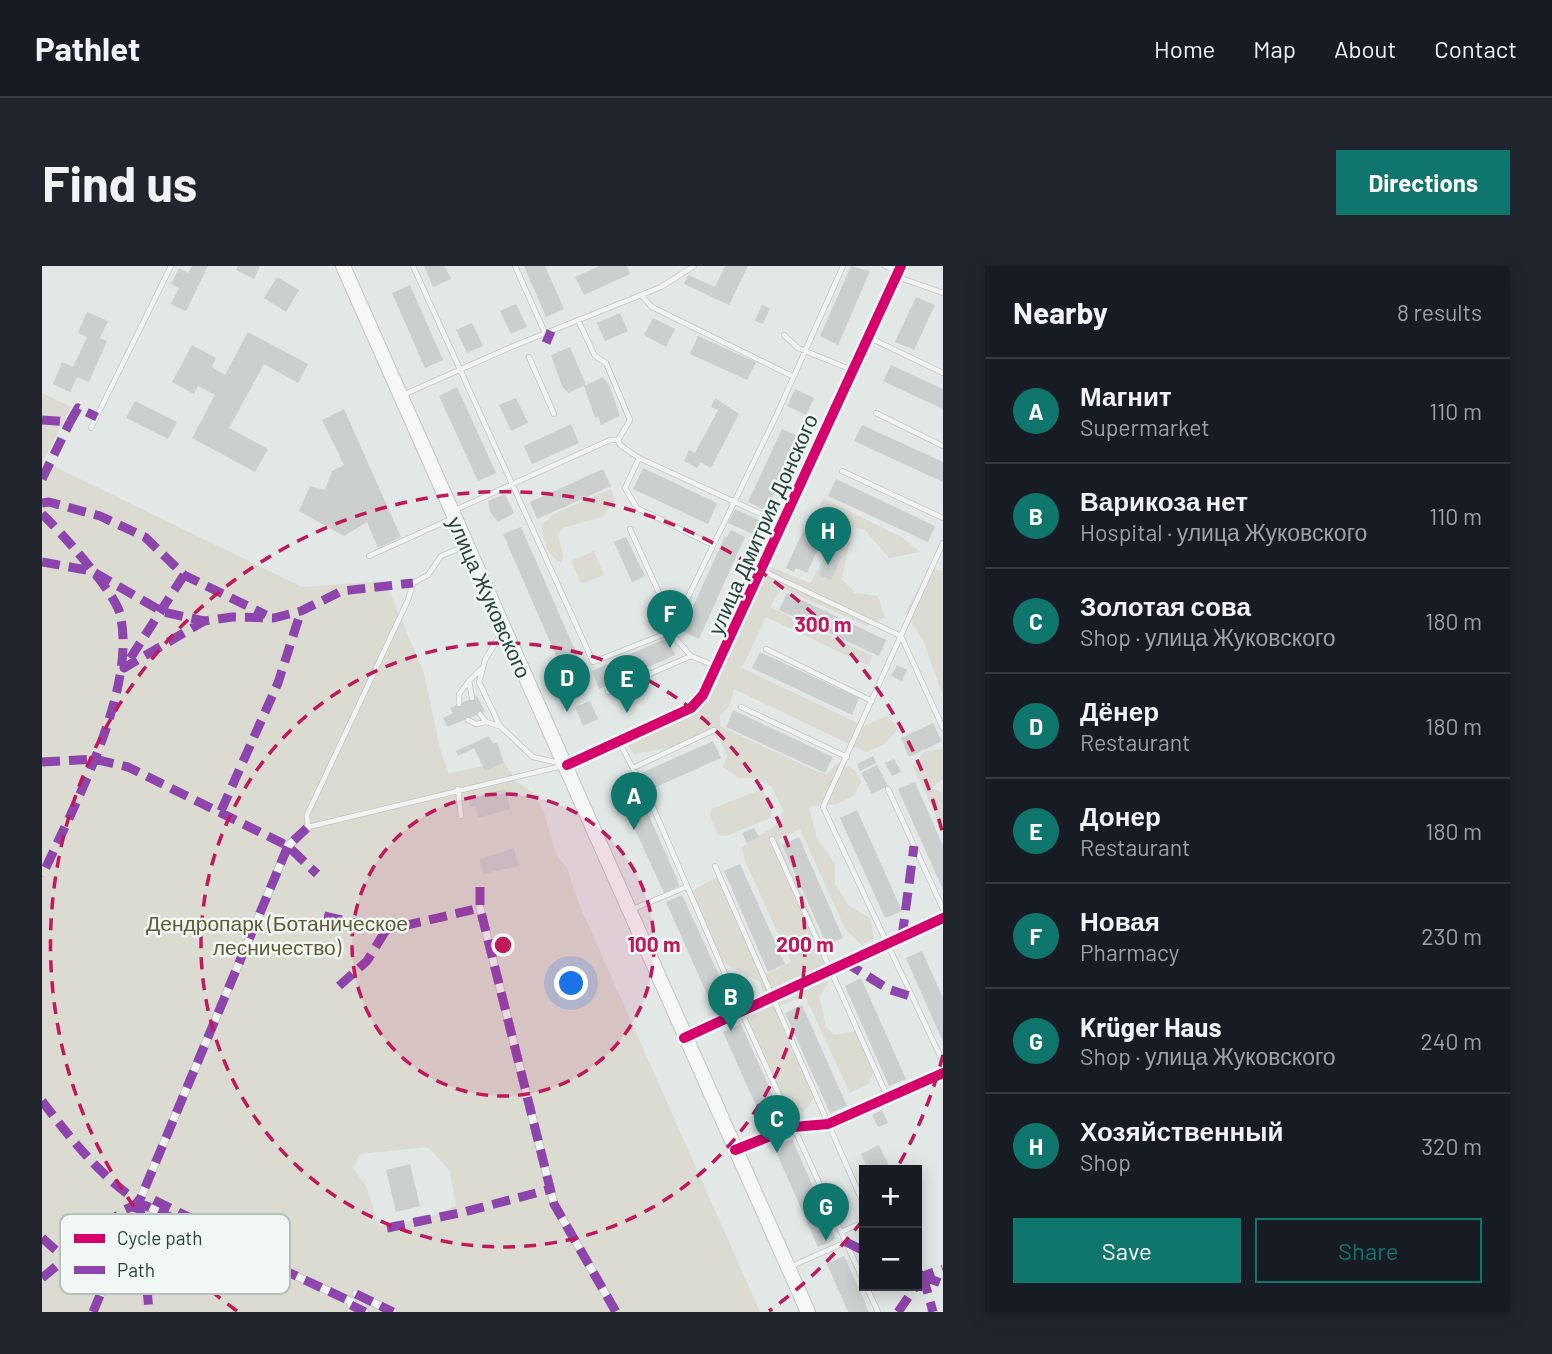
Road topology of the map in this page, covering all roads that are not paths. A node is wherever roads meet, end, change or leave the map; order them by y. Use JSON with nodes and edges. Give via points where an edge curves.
{"nodes":[{"id":1,"x":171,"y":266,"type":"edge"},
{"id":2,"x":343,"y":266,"type":"edge"},
{"id":3,"x":413,"y":266,"type":"edge"},
{"id":4,"x":515,"y":266,"type":"edge"},
{"id":5,"x":694,"y":266,"type":"edge"},
{"id":6,"x":843,"y":266,"type":"edge"},
{"id":7,"x":885,"y":266,"type":"edge"},
{"id":8,"x":898,"y":271,"type":"edge"},
{"id":9,"x":943,"y":293,"type":"edge"},
{"id":10,"x":642,"y":295,"type":"junction"},
{"id":11,"x":578,"y":320,"type":"junction"},
{"id":12,"x":545,"y":333,"type":"junction"},
{"id":13,"x":784,"y":335,"type":"dead end"},
{"id":14,"x":868,"y":336,"type":"junction"},
{"id":15,"x":804,"y":351,"type":"junction"},
{"id":16,"x":529,"y":356,"type":"dead end"},
{"id":17,"x":460,"y":369,"type":"junction"},
{"id":18,"x":852,"y":370,"type":"junction"},
{"id":19,"x":943,"y":373,"type":"edge"},
{"id":20,"x":792,"y":376,"type":"junction"},
{"id":21,"x":401,"y":396,"type":"junction"},
{"id":22,"x":876,"y":413,"type":"dead end"},
{"id":23,"x":554,"y":414,"type":"dead end"},
{"id":24,"x":91,"y":428,"type":"dead end"},
{"id":25,"x":618,"y":440,"type":"junction"},
{"id":26,"x":943,"y":446,"type":"edge"},
{"id":27,"x":639,"y":458,"type":"junction"},
{"id":28,"x":842,"y":471,"type":"dead end"},
{"id":29,"x":512,"y":484,"type":"junction"},
{"id":30,"x":733,"y":502,"type":"junction"},
{"id":31,"x":453,"y":514,"type":"junction"},
{"id":32,"x":943,"y":518,"type":"edge"},
{"id":33,"x":783,"y":525,"type":"junction"},
{"id":34,"x":630,"y":529,"type":"dead end"},
{"id":35,"x":943,"y":543,"type":"edge"},
{"id":36,"x":711,"y":544,"type":"junction"},
{"id":37,"x":467,"y":545,"type":"junction"},
{"id":38,"x":369,"y":556,"type":"dead end"},
{"id":39,"x":763,"y":571,"type":"junction"},
{"id":40,"x":674,"y":626,"type":"junction"},
{"id":41,"x":504,"y":628,"type":"junction"},
{"id":42,"x":670,"y":632,"type":"junction"},
{"id":43,"x":901,"y":636,"type":"junction"},
{"id":44,"x":766,"y":649,"type":"dead end"},
{"id":45,"x":691,"y":656,"type":"junction"},
{"id":46,"x":718,"y":667,"type":"junction"},
{"id":47,"x":482,"y":669,"type":"junction"},
{"id":48,"x":469,"y":681,"type":"junction"},
{"id":49,"x":608,"y":692,"type":"dead end"},
{"id":50,"x":472,"y":698,"type":"dead end"},
{"id":51,"x":872,"y":701,"type":"junction"},
{"id":52,"x":459,"y":704,"type":"dead end"},
{"id":53,"x":741,"y":707,"type":"dead end"},
{"id":54,"x":480,"y":714,"type":"dead end"},
{"id":55,"x":467,"y":720,"type":"dead end"},
{"id":56,"x":486,"y":722,"type":"junction"},
{"id":57,"x":500,"y":726,"type":"junction"},
{"id":58,"x":943,"y":728,"type":"edge"},
{"id":59,"x":714,"y":730,"type":"dead end"},
{"id":60,"x":619,"y":742,"type":"junction"},
{"id":61,"x":847,"y":757,"type":"junction"},
{"id":62,"x":567,"y":765,"type":"junction"},
{"id":63,"x":632,"y":768,"type":"junction"},
{"id":64,"x":458,"y":789,"type":"junction"},
{"id":65,"x":888,"y":789,"type":"dead end"},
{"id":66,"x":461,"y":816,"type":"dead end"},
{"id":67,"x":308,"y":827,"type":"junction"},
{"id":68,"x":772,"y":839,"type":"dead end"},
{"id":69,"x":715,"y":866,"type":"dead end"},
{"id":70,"x":686,"y":887,"type":"junction"},
{"id":71,"x":480,"y":908,"type":"dead end"},
{"id":72,"x":943,"y":909,"type":"edge"},
{"id":73,"x":629,"y":910,"type":"junction"},
{"id":74,"x":943,"y":918,"type":"edge"},
{"id":75,"x":886,"y":943,"type":"junction"},
{"id":76,"x":831,"y":969,"type":"junction"},
{"id":77,"x":772,"y":996,"type":"junction"},
{"id":78,"x":741,"y":1011,"type":"junction"},
{"id":79,"x":684,"y":1038,"type":"junction"},
{"id":80,"x":943,"y":1062,"type":"edge"},
{"id":81,"x":943,"y":1073,"type":"edge"},
{"id":82,"x":887,"y":1097,"type":"junction"},
{"id":83,"x":828,"y":1124,"type":"junction"},
{"id":84,"x":793,"y":1127,"type":"junction"},
{"id":85,"x":736,"y":1150,"type":"junction"},
{"id":86,"x":859,"y":1194,"type":"edge"},
{"id":87,"x":140,"y":1203,"type":"junction"},
{"id":88,"x":135,"y":1214,"type":"edge"},
{"id":89,"x":164,"y":1214,"type":"edge"},
{"id":90,"x":859,"y":1224,"type":"edge"},
{"id":91,"x":841,"y":1231,"type":"junction"},
{"id":92,"x":846,"y":1242,"type":"junction"},
{"id":93,"x":789,"y":1268,"type":"junction"},
{"id":94,"x":859,"y":1271,"type":"edge"},
{"id":95,"x":290,"y":1272,"type":"edge"},
{"id":96,"x":868,"y":1291,"type":"edge"},
{"id":97,"x":101,"y":1294,"type":"edge"},
{"id":98,"x":353,"y":1301,"type":"junction"},
{"id":99,"x":93,"y":1312,"type":"edge"},
{"id":100,"x":365,"y":1312,"type":"edge"},
{"id":101,"x":393,"y":1312,"type":"edge"},
{"id":102,"x":616,"y":1312,"type":"edge"},
{"id":103,"x":808,"y":1312,"type":"edge"},
{"id":104,"x":878,"y":1312,"type":"edge"}],
"edges":[{"from":1,"to":24,"type":"lane"},
{"from":2,"to":21,"type":"main road","name":"улица Жуковского"},
{"from":3,"to":17,"type":"lane"},
{"from":4,"to":12,"type":"lane"},
{"from":5,"to":10,"type":"lane"},
{"from":6,"to":15,"type":"lane"},
{"from":7,"to":8,"type":"lane"},
{"from":8,"to":9,"type":"lane"},
{"from":8,"to":14,"type":"street","name":"улица Дмитрия Донского"},
{"from":10,"to":11,"type":"lane"},
{"from":10,"to":20,"type":"lane","via":[[652,307]]},
{"from":11,"to":12,"type":"lane"},
{"from":11,"to":25,"type":"lane","via":[[595,356],[606,363],[630,420]]},
{"from":12,"to":17,"type":"lane"},
{"from":13,"to":15,"type":"lane"},
{"from":14,"to":18,"type":"street","name":"улица Дмитрия Донского"},
{"from":14,"to":19,"type":"lane"},
{"from":15,"to":18,"type":"lane"},
{"from":15,"to":20,"type":"lane"},
{"from":16,"to":23,"type":"lane"},
{"from":17,"to":21,"type":"lane"},
{"from":17,"to":29,"type":"lane"},
{"from":18,"to":33,"type":"street","name":"улица Дмитрия Донского"},
{"from":20,"to":30,"type":"lane"},
{"from":21,"to":31,"type":"main road","name":"улица Жуковского"},
{"from":22,"to":26,"type":"lane"},
{"from":25,"to":27,"type":"lane"},
{"from":25,"to":29,"type":"lane"},
{"from":27,"to":30,"type":"lane"},
{"from":27,"to":36,"type":"lane","via":[[625,488],[637,508]]},
{"from":28,"to":32,"type":"lane"},
{"from":29,"to":31,"type":"lane"},
{"from":29,"to":42,"type":"lane","via":[[593,662]]},
{"from":30,"to":33,"type":"lane"},
{"from":30,"to":36,"type":"lane"},
{"from":31,"to":37,"type":"main road","name":"улица Жуковского"},
{"from":31,"to":38,"type":"lane"},
{"from":33,"to":39,"type":"street","name":"улица Дмитрия Донского"},
{"from":34,"to":40,"type":"lane"},
{"from":35,"to":43,"type":"lane"},
{"from":36,"to":40,"type":"lane"},
{"from":37,"to":41,"type":"main road","name":"улица Жуковского"},
{"from":37,"to":67,"type":"lane","via":[[441,556],[428,575],[413,583],[307,815]]},
{"from":39,"to":43,"type":"lane"},
{"from":39,"to":46,"type":"street","name":"улица Дмитрия Донского"},
{"from":40,"to":42,"type":"lane"},
{"from":41,"to":47,"type":"lane"},
{"from":41,"to":62,"type":"main road","name":"улица Жуковского"},
{"from":42,"to":45,"type":"lane"},
{"from":43,"to":51,"type":"lane"},
{"from":43,"to":58,"type":"lane"},
{"from":44,"to":51,"type":"lane"},
{"from":45,"to":46,"type":"lane"},
{"from":45,"to":49,"type":"lane"},
{"from":46,"to":60,"type":"street","name":"улица Дмитрия Донского","via":[[691,708]]},
{"from":47,"to":48,"type":"lane"},
{"from":47,"to":57,"type":"lane","via":[[479,682]]},
{"from":48,"to":50,"type":"lane"},
{"from":48,"to":52,"type":"lane","via":[[459,694]]},
{"from":51,"to":61,"type":"lane"},
{"from":53,"to":61,"type":"lane"},
{"from":54,"to":56,"type":"lane"},
{"from":55,"to":56,"type":"lane"},
{"from":56,"to":57,"type":"lane"},
{"from":57,"to":62,"type":"lane","via":[[533,757]]},
{"from":59,"to":63,"type":"lane"},
{"from":60,"to":62,"type":"street","name":"улица Дмитрия Донского"},
{"from":60,"to":63,"type":"lane"},
{"from":61,"to":75,"type":"lane","via":[[823,807]]},
{"from":62,"to":64,"type":"lane"},
{"from":62,"to":73,"type":"main road","name":"улица Жуковского"},
{"from":63,"to":70,"type":"lane"},
{"from":64,"to":66,"type":"lane"},
{"from":64,"to":67,"type":"lane","via":[[437,798]]},
{"from":65,"to":72,"type":"lane"},
{"from":67,"to":87,"type":"street","via":[[288,846]]},
{"from":68,"to":76,"type":"lane"},
{"from":69,"to":77,"type":"lane"},
{"from":70,"to":73,"type":"lane"},
{"from":70,"to":78,"type":"lane"},
{"from":71,"to":102,"type":"street","via":[[554,1204]]},
{"from":73,"to":79,"type":"main road","name":"улица Жуковского"},
{"from":74,"to":75,"type":"street"},
{"from":75,"to":76,"type":"street"},
{"from":75,"to":80,"type":"lane"},
{"from":76,"to":77,"type":"street"},
{"from":76,"to":82,"type":"lane"},
{"from":77,"to":78,"type":"street"},
{"from":77,"to":83,"type":"lane"},
{"from":78,"to":79,"type":"street"},
{"from":78,"to":84,"type":"lane"},
{"from":79,"to":85,"type":"main road","name":"улица Жуковского"},
{"from":81,"to":82,"type":"street"},
{"from":82,"to":83,"type":"street"},
{"from":83,"to":84,"type":"street"},
{"from":83,"to":86,"type":"lane"},
{"from":84,"to":85,"type":"street"},
{"from":84,"to":91,"type":"lane"},
{"from":85,"to":93,"type":"main road","name":"улица Жуковского"},
{"from":87,"to":88,"type":"street"},
{"from":87,"to":89,"type":"street"},
{"from":90,"to":91,"type":"lane"},
{"from":91,"to":92,"type":"lane"},
{"from":92,"to":93,"type":"lane"},
{"from":92,"to":94,"type":"lane"},
{"from":93,"to":103,"type":"main road","name":"улица Жуковского"},
{"from":95,"to":98,"type":"street"},
{"from":96,"to":104,"type":"lane"},
{"from":97,"to":99,"type":"street"},
{"from":98,"to":100,"type":"street"},
{"from":98,"to":101,"type":"street"}]}
